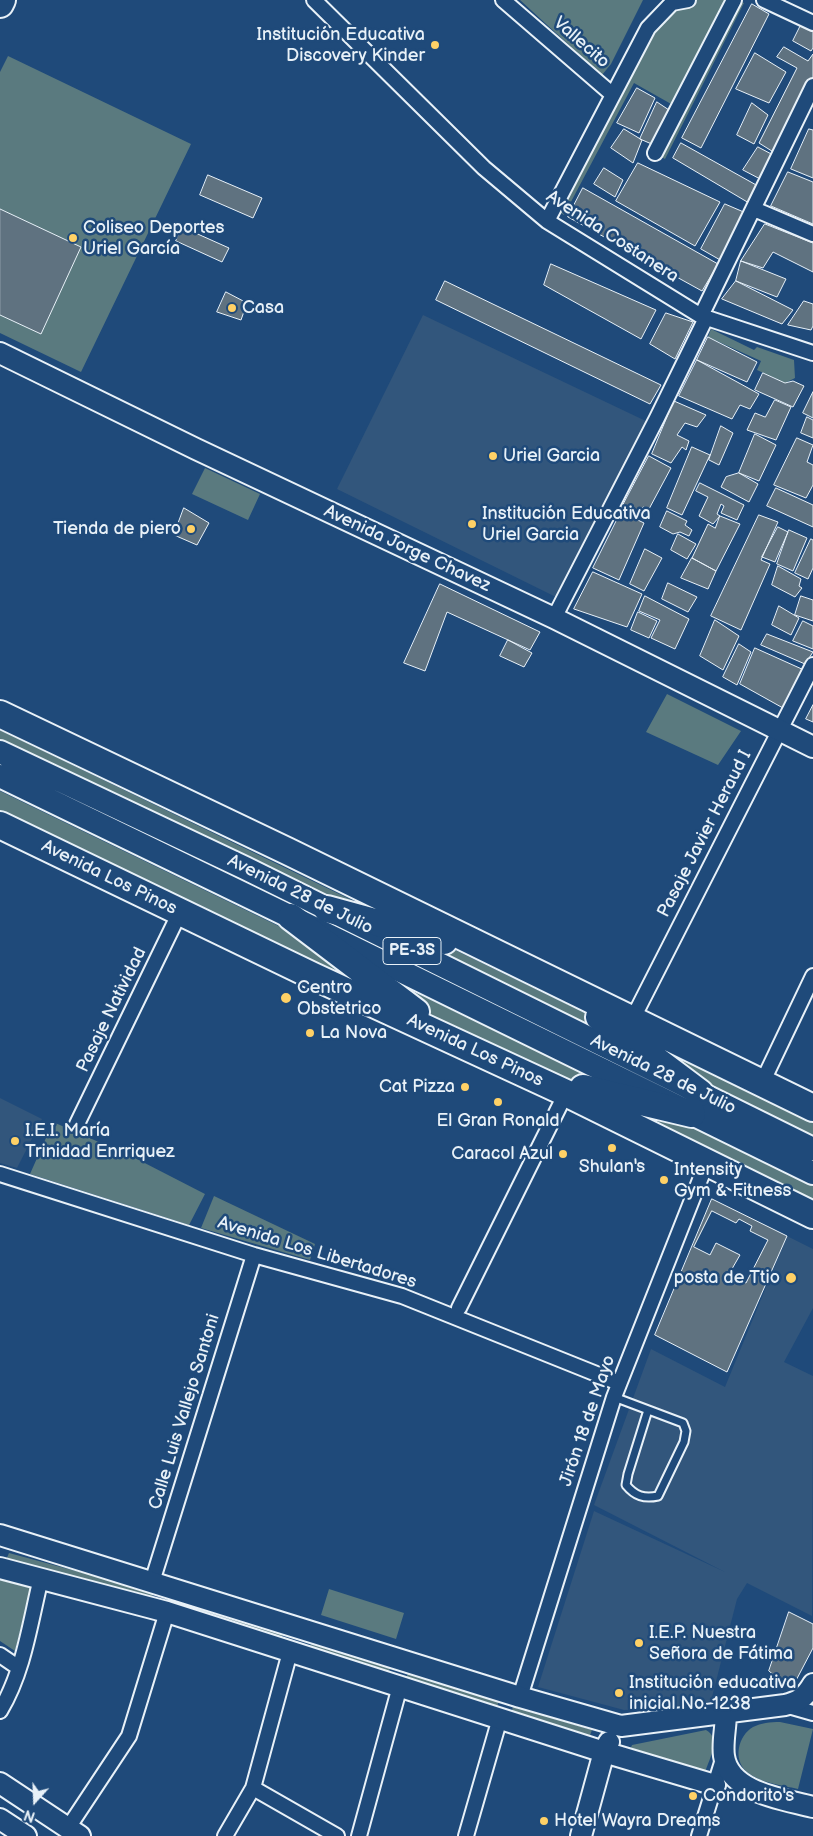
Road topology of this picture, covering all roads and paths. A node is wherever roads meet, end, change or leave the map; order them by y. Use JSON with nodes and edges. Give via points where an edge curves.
{"nodes":[{"id":1,"x":2,"y":0,"type":"edge"},
{"id":2,"x":314,"y":0,"type":"edge"},
{"id":3,"x":503,"y":0,"type":"edge"},
{"id":4,"x":688,"y":0,"type":"edge"},
{"id":5,"x":734,"y":0,"type":"edge"},
{"id":6,"x":764,"y":0,"type":"edge"},
{"id":7,"x":0,"y":4,"type":"edge"},
{"id":8,"x":813,"y":24,"type":"edge"},
{"id":9,"x":813,"y":86,"type":"edge"},
{"id":10,"x":612,"y":95,"type":"junction"},
{"id":11,"x":655,"y":153,"type":"dead end"},
{"id":12,"x":754,"y":209,"type":"junction"},
{"id":13,"x":547,"y":221,"type":"junction"},
{"id":14,"x":813,"y":234,"type":"edge"},
{"id":15,"x":704,"y":317,"type":"junction"},
{"id":16,"x":813,"y":353,"type":"edge"},
{"id":17,"x":0,"y":354,"type":"edge"},
{"id":18,"x":554,"y":618,"type":"junction"},
{"id":19,"x":813,"y":665,"type":"edge"},
{"id":20,"x":0,"y":714,"type":"edge"},
{"id":21,"x":779,"y":730,"type":"junction"},
{"id":22,"x":813,"y":747,"type":"edge"},
{"id":23,"x":0,"y":752,"type":"edge"},
{"id":24,"x":0,"y":776,"type":"edge"},
{"id":25,"x":0,"y":825,"type":"edge"},
{"id":26,"x":328,"y":909,"type":"junction"},
{"id":27,"x":180,"y":912,"type":"junction"},
{"id":28,"x":291,"y":917,"type":"junction"},
{"id":29,"x":495,"y":954,"type":"junction"},
{"id":30,"x":813,"y":976,"type":"edge"},
{"id":31,"x":552,"y":981,"type":"junction"},
{"id":32,"x":632,"y":1020,"type":"junction"},
{"id":33,"x":453,"y":1041,"type":"junction"},
{"id":34,"x":494,"y":1060,"type":"junction"},
{"id":35,"x":762,"y":1084,"type":"junction"},
{"id":36,"x":566,"y":1093,"type":"junction"},
{"id":37,"x":804,"y":1101,"type":"edge"},
{"id":38,"x":696,"y":1104,"type":"junction"},
{"id":39,"x":77,"y":1124,"type":"dead end"},
{"id":40,"x":813,"y":1149,"type":"edge"},
{"id":41,"x":707,"y":1162,"type":"junction"},
{"id":42,"x":0,"y":1174,"type":"edge"},
{"id":43,"x":813,"y":1174,"type":"edge"},
{"id":44,"x":813,"y":1215,"type":"edge"},
{"id":45,"x":254,"y":1254,"type":"junction"},
{"id":46,"x":459,"y":1308,"type":"dead end"},
{"id":47,"x":619,"y":1383,"type":"junction"},
{"id":48,"x":614,"y":1396,"type":"junction"},
{"id":49,"x":648,"y":1410,"type":"junction"},
{"id":50,"x":0,"y":1535,"type":"edge"},
{"id":51,"x":0,"y":1568,"type":"edge"},
{"id":52,"x":41,"y":1578,"type":"junction"},
{"id":53,"x":152,"y":1582,"type":"junction"},
{"id":54,"x":167,"y":1612,"type":"junction"},
{"id":55,"x":290,"y":1652,"type":"junction"},
{"id":56,"x":0,"y":1655,"type":"edge"},
{"id":57,"x":19,"y":1668,"type":"junction"},
{"id":58,"x":813,"y":1684,"type":"edge"},
{"id":59,"x":400,"y":1686,"type":"junction"},
{"id":60,"x":520,"y":1697,"type":"junction"},
{"id":61,"x":785,"y":1705,"type":"junction"},
{"id":62,"x":0,"y":1711,"type":"edge"},
{"id":63,"x":726,"y":1714,"type":"junction"},
{"id":64,"x":813,"y":1714,"type":"edge"},
{"id":65,"x":500,"y":1718,"type":"junction"},
{"id":66,"x":621,"y":1726,"type":"junction"},
{"id":67,"x":604,"y":1752,"type":"junction"},
{"id":68,"x":724,"y":1756,"type":"junction"},
{"id":69,"x":0,"y":1782,"type":"edge"},
{"id":70,"x":715,"y":1785,"type":"junction"},
{"id":71,"x":253,"y":1788,"type":"junction"},
{"id":72,"x":813,"y":1807,"type":"edge"},
{"id":73,"x":0,"y":1819,"type":"edge"},
{"id":74,"x":0,"y":1830,"type":"edge"},
{"id":75,"x":74,"y":1832,"type":"edge"},
{"id":76,"x":9,"y":1836,"type":"edge"},
{"id":77,"x":26,"y":1836,"type":"edge"},
{"id":78,"x":225,"y":1836,"type":"edge"},
{"id":79,"x":337,"y":1836,"type":"edge"},
{"id":80,"x":359,"y":1836,"type":"edge"},
{"id":81,"x":466,"y":1836,"type":"edge"},
{"id":82,"x":581,"y":1836,"type":"edge"},
{"id":83,"x":699,"y":1836,"type":"edge"}],
"edges":[{"from":1,"to":7,"type":"highway"},
{"from":2,"to":13,"type":"street","name":"Avenida Costanera","via":[[484,168]]},
{"from":3,"to":10,"type":"street","name":"Vallecito"},
{"from":4,"to":10,"type":"street","via":[[672,3],[648,28]]},
{"from":5,"to":11,"type":"street"},
{"from":6,"to":8,"type":"street"},
{"from":9,"to":12,"type":"street"},
{"from":10,"to":13,"type":"street"},
{"from":12,"to":14,"type":"street"},
{"from":12,"to":15,"type":"street"},
{"from":13,"to":15,"type":"street","name":"Avenida Costanera"},
{"from":15,"to":16,"type":"street","name":"Avenida Costanera"},
{"from":15,"to":18,"type":"street","via":[[657,418]]},
{"from":17,"to":18,"type":"street","name":"Avenida Jorge Chavez"},
{"from":18,"to":21,"type":"street","name":"Avenida Jorge Chavez"},
{"from":19,"to":21,"type":"street","name":"Pasaje Javier Heraud I"},
{"from":20,"to":29,"type":"highway","name":"Avenida 28 de Julio"},
{"from":21,"to":22,"type":"street","name":"Avenida Jorge Chavez"},
{"from":21,"to":32,"type":"street","name":"Pasaje Javier Heraud I"},
{"from":23,"to":26,"type":"main road","name":"Avenida 28 de Julio","number":"PE-3S"},
{"from":24,"to":28,"type":"main road","name":"Avenida 28 de Julio","number":"PE-3S"},
{"from":25,"to":27,"type":"highway","name":"Avenida Los Pinos"},
{"from":26,"to":29,"type":"highway"},
{"from":26,"to":38,"type":"main road","name":"Avenida 28 de Julio","number":"PE-3S"},
{"from":27,"to":33,"type":"highway","name":"Avenida Los Pinos"},
{"from":27,"to":39,"type":"street","name":"Pasaje Natividad"},
{"from":28,"to":33,"type":"highway"},
{"from":28,"to":38,"type":"main road","name":"Avenida 28 de Julio","number":"PE-3S"},
{"from":29,"to":31,"type":"highway","name":"Avenida 28 de Julio"},
{"from":30,"to":35,"type":"street"},
{"from":31,"to":32,"type":"highway","name":"Avenida 28 de Julio"},
{"from":31,"to":38,"type":"highway"},
{"from":32,"to":35,"type":"highway","name":"Avenida 28 de Julio"},
{"from":33,"to":34,"type":"highway","name":"Avenida Los Pinos"},
{"from":34,"to":36,"type":"highway","name":"Avenida Los Pinos"},
{"from":34,"to":38,"type":"highway","via":[[598,1093]]},
{"from":35,"to":37,"type":"highway","name":"Avenida 28 de Julio"},
{"from":36,"to":41,"type":"highway","name":"Avenida Los Pinos"},
{"from":36,"to":46,"type":"street"},
{"from":38,"to":40,"type":"main road","name":"Avenida 28 de Julio","number":"PE-3S"},
{"from":38,"to":43,"type":"main road","name":"Avenida 28 de Julio","number":"PE-3S"},
{"from":41,"to":44,"type":"highway","name":"Avenida Los Pinos"},
{"from":41,"to":47,"type":"street","name":"Jirón 18 de Mayo"},
{"from":42,"to":45,"type":"street","name":"Avenida Los Libertadores"},
{"from":45,"to":47,"type":"street","name":"Avenida Los Libertadores","via":[[402,1296]]},
{"from":45,"to":53,"type":"street","name":"Calle Luis Vallejo Santoni"},
{"from":47,"to":48,"type":"street","name":"Jirón 18 de Mayo"},
{"from":48,"to":49,"type":"lane"},
{"from":48,"to":60,"type":"street","name":"Jirón 18 de Mayo"},
{"from":49,"to":49,"type":"lane","via":[[683,1423],[686,1431],[684,1442],[658,1496],[647,1498],[632,1493],[626,1485]]},
{"from":50,"to":53,"type":"street"},
{"from":51,"to":52,"type":"street"},
{"from":52,"to":54,"type":"street"},
{"from":52,"to":57,"type":"street"},
{"from":53,"to":60,"type":"street"},
{"from":54,"to":55,"type":"street"},
{"from":54,"to":75,"type":"street","via":[[129,1736]]},
{"from":55,"to":59,"type":"street"},
{"from":55,"to":71,"type":"street"},
{"from":56,"to":57,"type":"street"},
{"from":57,"to":62,"type":"street","via":[[9,1697]]},
{"from":58,"to":61,"type":"street","via":[[796,1703]]},
{"from":59,"to":65,"type":"street"},
{"from":59,"to":80,"type":"street"},
{"from":60,"to":66,"type":"street"},
{"from":61,"to":63,"type":"street"},
{"from":61,"to":64,"type":"street"},
{"from":63,"to":66,"type":"street"},
{"from":63,"to":68,"type":"street"},
{"from":65,"to":67,"type":"street"},
{"from":65,"to":81,"type":"street"},
{"from":66,"to":67,"type":"street"},
{"from":67,"to":70,"type":"street"},
{"from":67,"to":82,"type":"street"},
{"from":68,"to":70,"type":"street"},
{"from":68,"to":72,"type":"street","via":[[731,1774],[740,1783],[754,1791]]},
{"from":69,"to":75,"type":"street"},
{"from":70,"to":83,"type":"street"},
{"from":71,"to":78,"type":"street"},
{"from":71,"to":79,"type":"street"},
{"from":73,"to":77,"type":"street"},
{"from":74,"to":76,"type":"street"}]}
